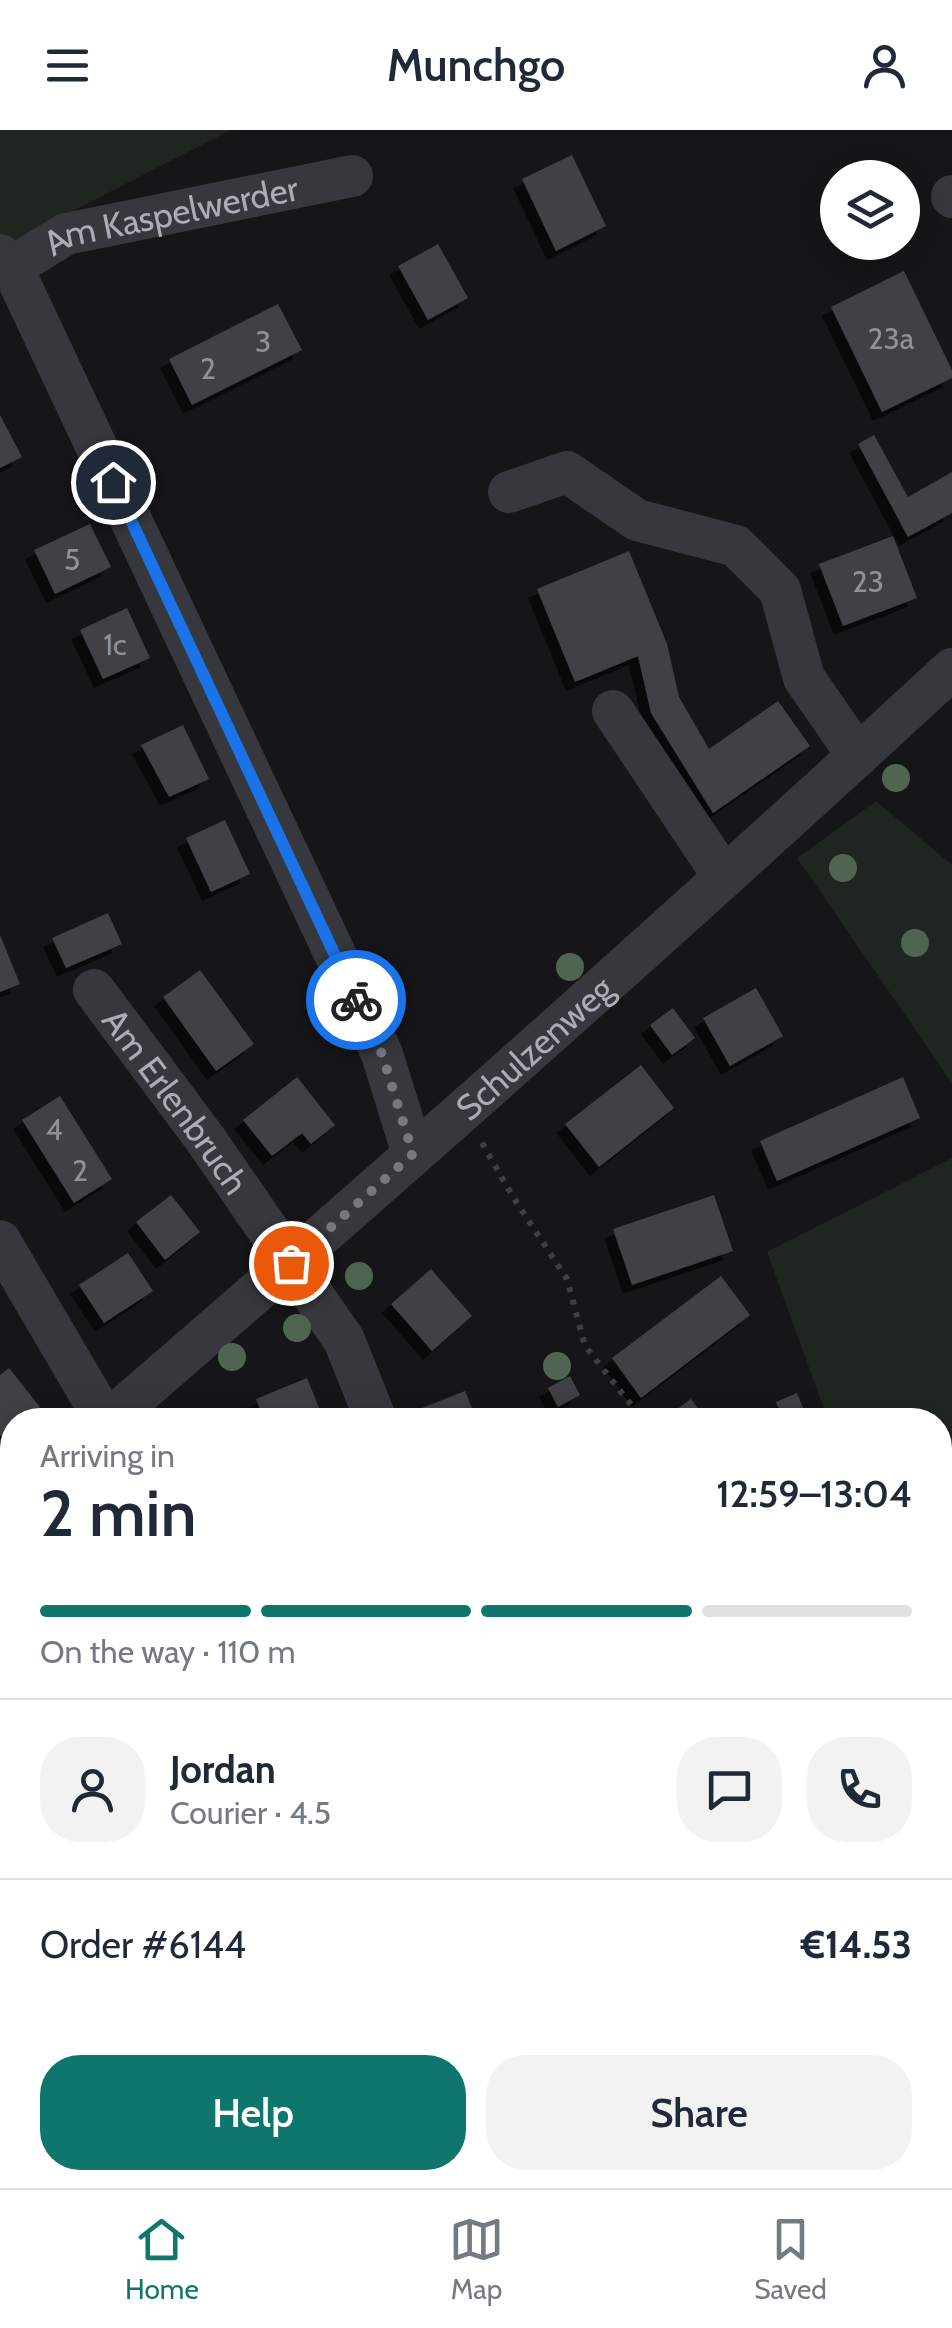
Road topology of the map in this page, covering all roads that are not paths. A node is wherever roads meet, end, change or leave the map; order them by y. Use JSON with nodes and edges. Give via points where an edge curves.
{"nodes":[{"id":1,"x":352,"y":176,"type":"dead end"},
{"id":2,"x":6,"y":261,"type":"edge"},
{"id":3,"x":509,"y":492,"type":"dead end"},
{"id":4,"x":952,"y":669,"type":"edge"},
{"id":5,"x":612,"y":710,"type":"dead end"},
{"id":6,"x":858,"y":756,"type":"junction"},
{"id":7,"x":724,"y":877,"type":"junction"},
{"id":8,"x":94,"y":990,"type":"dead end"},
{"id":9,"x":413,"y":1154,"type":"junction"},
{"id":10,"x":0,"y":1241,"type":"edge"},
{"id":11,"x":291,"y":1263,"type":"junction"},
{"id":12,"x":100,"y":1408,"type":"edge"},
{"id":13,"x":121,"y":1408,"type":"edge"},
{"id":14,"x":371,"y":1408,"type":"edge"}],
"edges":[{"from":1,"to":2,"type":"street","name":"Am Kaspelwerder","via":[[66,234]]},
{"from":2,"to":9,"type":"street","name":"Am Kaspelwerder","via":[[382,1054]]},
{"from":3,"to":6,"type":"street","via":[[567,472],[637,520],[736,546],[780,590],[804,678]]},
{"from":4,"to":6,"type":"street","name":"Schulzenweg"},
{"from":5,"to":7,"type":"street"},
{"from":6,"to":7,"type":"street","name":"Schulzenweg"},
{"from":7,"to":9,"type":"street","name":"Schulzenweg"},
{"from":8,"to":11,"type":"street","name":"Am Erlenbruch"},
{"from":9,"to":11,"type":"street","name":"Schulzenweg"},
{"from":10,"to":12,"type":"street"},
{"from":11,"to":13,"type":"street","name":"Schulzenweg"},
{"from":11,"to":14,"type":"street","name":"Am Erlenbruch","via":[[344,1340]]}]}
